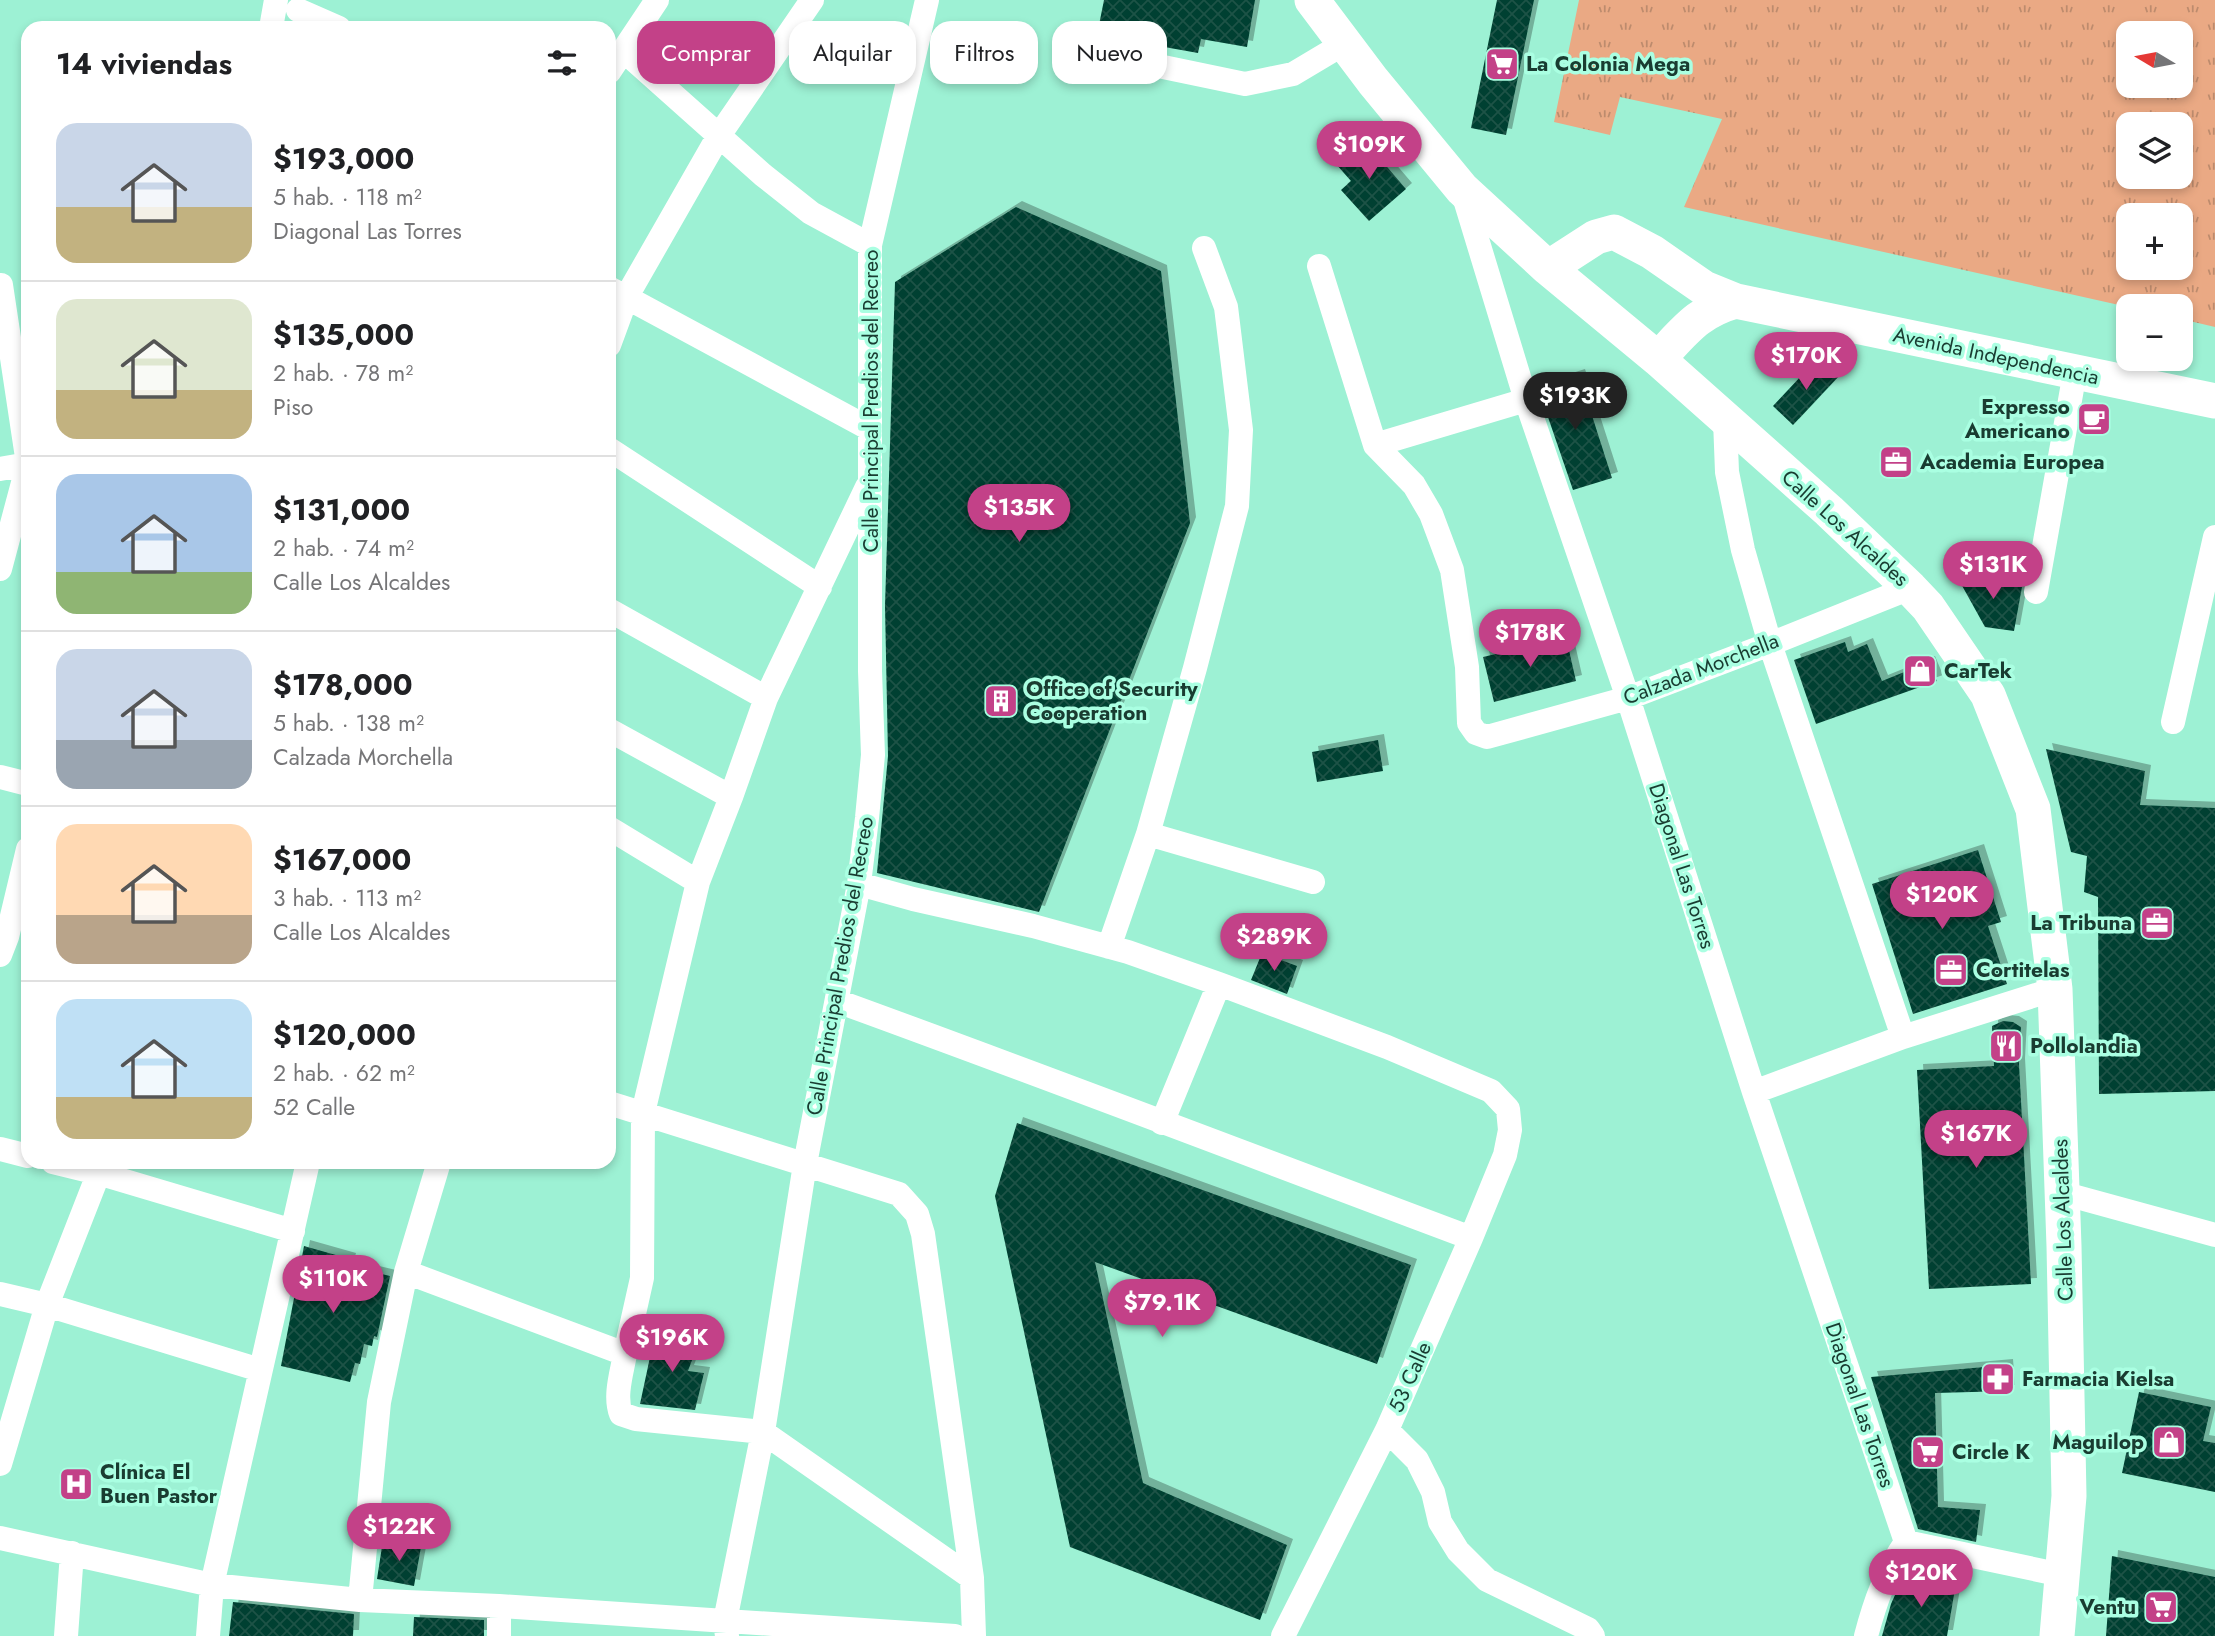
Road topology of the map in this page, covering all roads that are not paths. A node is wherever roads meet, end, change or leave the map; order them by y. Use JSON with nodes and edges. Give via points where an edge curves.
{"nodes":[{"id":1,"x":657,"y":0,"type":"edge"},
{"id":2,"x":812,"y":0,"type":"edge"},
{"id":3,"x":927,"y":0,"type":"edge"},
{"id":4,"x":1312,"y":0,"type":"edge"},
{"id":5,"x":291,"y":9,"type":"edge"},
{"id":6,"x":321,"y":21,"type":"edge"},
{"id":7,"x":1345,"y":43,"type":"junction"},
{"id":8,"x":624,"y":51,"type":"junction"},
{"id":9,"x":616,"y":62,"type":"edge"},
{"id":10,"x":1167,"y":68,"type":"edge"},
{"id":11,"x":719,"y":136,"type":"junction"},
{"id":12,"x":1462,"y":189,"type":"junction"},
{"id":13,"x":870,"y":245,"type":"junction"},
{"id":14,"x":1204,"y":248,"type":"dead end"},
{"id":15,"x":1319,"y":266,"type":"dead end"},
{"id":16,"x":1548,"y":268,"type":"junction"},
{"id":17,"x":1,"y":285,"type":"edge"},
{"id":18,"x":618,"y":292,"type":"edge"},
{"id":19,"x":1736,"y":301,"type":"junction"},
{"id":20,"x":1658,"y":359,"type":"junction"},
{"id":21,"x":2076,"y":372,"type":"junction"},
{"id":22,"x":1526,"y":400,"type":"junction"},
{"id":23,"x":2215,"y":401,"type":"edge"},
{"id":24,"x":21,"y":418,"type":"edge"},
{"id":25,"x":1725,"y":420,"type":"junction"},
{"id":26,"x":870,"y":429,"type":"junction"},
{"id":27,"x":1375,"y":445,"type":"junction"},
{"id":28,"x":616,"y":454,"type":"edge"},
{"id":29,"x":21,"y":465,"type":"edge"},
{"id":30,"x":0,"y":469,"type":"edge"},
{"id":31,"x":871,"y":480,"type":"junction"},
{"id":32,"x":21,"y":490,"type":"edge"},
{"id":33,"x":2215,"y":537,"type":"edge"},
{"id":34,"x":0,"y":569,"type":"edge"},
{"id":35,"x":820,"y":587,"type":"junction"},
{"id":36,"x":1910,"y":588,"type":"junction"},
{"id":37,"x":2036,"y":592,"type":"dead end"},
{"id":38,"x":616,"y":614,"type":"edge"},
{"id":39,"x":1770,"y":644,"type":"junction"},
{"id":40,"x":766,"y":698,"type":"junction"},
{"id":41,"x":1628,"y":698,"type":"junction"},
{"id":42,"x":2173,"y":722,"type":"dead end"},
{"id":43,"x":616,"y":734,"type":"edge"},
{"id":44,"x":0,"y":777,"type":"edge"},
{"id":45,"x":21,"y":782,"type":"edge"},
{"id":46,"x":731,"y":797,"type":"junction"},
{"id":47,"x":616,"y":832,"type":"edge"},
{"id":48,"x":1148,"y":834,"type":"junction"},
{"id":49,"x":698,"y":882,"type":"junction"},
{"id":50,"x":1313,"y":882,"type":"dead end"},
{"id":51,"x":21,"y":884,"type":"edge"},
{"id":52,"x":859,"y":884,"type":"junction"},
{"id":53,"x":9,"y":943,"type":"edge"},
{"id":54,"x":1109,"y":947,"type":"junction"},
{"id":55,"x":1219,"y":984,"type":"junction"},
{"id":56,"x":2055,"y":989,"type":"junction"},
{"id":57,"x":837,"y":1001,"type":"junction"},
{"id":58,"x":1903,"y":1037,"type":"junction"},
{"id":59,"x":1754,"y":1092,"type":"junction"},
{"id":60,"x":616,"y":1105,"type":"edge"},
{"id":61,"x":643,"y":1113,"type":"junction"},
{"id":62,"x":1162,"y":1123,"type":"junction"},
{"id":63,"x":0,"y":1149,"type":"edge"},
{"id":64,"x":21,"y":1154,"type":"edge"},
{"id":65,"x":805,"y":1164,"type":"junction"},
{"id":66,"x":101,"y":1169,"type":"edge"},
{"id":67,"x":104,"y":1169,"type":"edge"},
{"id":68,"x":306,"y":1169,"type":"edge"},
{"id":69,"x":437,"y":1169,"type":"edge"},
{"id":70,"x":2062,"y":1193,"type":"junction"},
{"id":71,"x":292,"y":1231,"type":"junction"},
{"id":72,"x":2215,"y":1235,"type":"edge"},
{"id":73,"x":1471,"y":1238,"type":"junction"},
{"id":74,"x":406,"y":1272,"type":"junction"},
{"id":75,"x":0,"y":1294,"type":"edge"},
{"id":76,"x":47,"y":1305,"type":"junction"},
{"id":77,"x":625,"y":1354,"type":"junction"},
{"id":78,"x":260,"y":1370,"type":"junction"},
{"id":79,"x":1387,"y":1430,"type":"junction"},
{"id":80,"x":763,"y":1432,"type":"junction"},
{"id":81,"x":0,"y":1465,"type":"edge"},
{"id":82,"x":0,"y":1538,"type":"edge"},
{"id":83,"x":1906,"y":1542,"type":"junction"},
{"id":84,"x":72,"y":1553,"type":"junction"},
{"id":85,"x":2062,"y":1575,"type":"junction"},
{"id":86,"x":972,"y":1578,"type":"junction"},
{"id":87,"x":212,"y":1585,"type":"junction"},
{"id":88,"x":360,"y":1600,"type":"junction"},
{"id":89,"x":499,"y":1606,"type":"junction"},
{"id":90,"x":726,"y":1628,"type":"edge"},
{"id":91,"x":66,"y":1636,"type":"edge"},
{"id":92,"x":208,"y":1636,"type":"edge"},
{"id":93,"x":499,"y":1636,"type":"edge"},
{"id":94,"x":955,"y":1636,"type":"edge"},
{"id":95,"x":974,"y":1636,"type":"edge"},
{"id":96,"x":1283,"y":1636,"type":"edge"},
{"id":97,"x":1593,"y":1636,"type":"edge"},
{"id":98,"x":1866,"y":1636,"type":"edge"},
{"id":99,"x":2057,"y":1636,"type":"edge"}],
"edges":[{"from":1,"to":8,"type":"street"},
{"from":2,"to":11,"type":"street"},
{"from":3,"to":13,"type":"street","name":"Calle Principal Predios del Recreo"},
{"from":4,"to":7,"type":"main road","name":"Calle Los Alcaldes"},
{"from":5,"to":6,"type":"street"},
{"from":7,"to":10,"type":"street","via":[[1293,74],[1245,84]]},
{"from":7,"to":12,"type":"main road","name":"Calle Los Alcaldes"},
{"from":8,"to":9,"type":"street"},
{"from":8,"to":11,"type":"street"},
{"from":11,"to":13,"type":"street","via":[[811,213]]},
{"from":11,"to":18,"type":"street"},
{"from":12,"to":16,"type":"main road","name":"Calle Los Alcaldes"},
{"from":12,"to":22,"type":"street","name":"Diagonal Las Torres"},
{"from":13,"to":26,"type":"street","name":"Calle Principal Predios del Recreo"},
{"from":14,"to":48,"type":"street","via":[[1226,307],[1241,430],[1237,506]]},
{"from":15,"to":27,"type":"street"},
{"from":16,"to":19,"type":"main road","name":"Avenida Independencia","via":[[1596,237],[1614,232],[1704,289]]},
{"from":16,"to":20,"type":"main road","name":"Calle Los Alcaldes"},
{"from":17,"to":24,"type":"street"},
{"from":18,"to":26,"type":"street"},
{"from":19,"to":20,"type":"main road","via":[[1701,315]]},
{"from":19,"to":21,"type":"main road","name":"Avenida Independencia"},
{"from":20,"to":25,"type":"main road","name":"Calle Los Alcaldes"},
{"from":21,"to":23,"type":"main road","name":"Avenida Independencia"},
{"from":21,"to":37,"type":"street"},
{"from":22,"to":27,"type":"street"},
{"from":22,"to":41,"type":"street","name":"Diagonal Las Torres"},
{"from":25,"to":36,"type":"main road","name":"Calle Los Alcaldes"},
{"from":25,"to":39,"type":"street","via":[[1727,472]]},
{"from":26,"to":31,"type":"street","name":"Calle Principal Predios del Recreo"},
{"from":27,"to":41,"type":"street","name":"Calzada Morchella","via":[[1414,485],[1431,514],[1452,570],[1467,667],[1469,723],[1476,733],[1487,737]]},
{"from":28,"to":35,"type":"street"},
{"from":29,"to":30,"type":"street"},
{"from":31,"to":35,"type":"street"},
{"from":31,"to":52,"type":"street","name":"Calle Principal Predios del Recreo","via":[[873,755]]},
{"from":32,"to":34,"type":"street"},
{"from":33,"to":42,"type":"street"},
{"from":35,"to":40,"type":"street"},
{"from":36,"to":39,"type":"street","name":"Calzada Morchella"},
{"from":36,"to":56,"type":"main road","name":"Calle Los Alcaldes","via":[[1988,695],[2033,809]]},
{"from":38,"to":40,"type":"street"},
{"from":39,"to":41,"type":"street","name":"Calzada Morchella"},
{"from":39,"to":58,"type":"street"},
{"from":40,"to":46,"type":"street"},
{"from":41,"to":59,"type":"street","name":"Diagonal Las Torres"},
{"from":43,"to":46,"type":"street"},
{"from":44,"to":45,"type":"street"},
{"from":46,"to":49,"type":"street"},
{"from":47,"to":49,"type":"street"},
{"from":48,"to":50,"type":"street"},
{"from":48,"to":54,"type":"street"},
{"from":49,"to":61,"type":"street"},
{"from":51,"to":53,"type":"street"},
{"from":52,"to":54,"type":"street"},
{"from":52,"to":57,"type":"street","name":"Calle Principal Predios del Recreo"},
{"from":54,"to":55,"type":"street"},
{"from":55,"to":62,"type":"street"},
{"from":55,"to":73,"type":"street","name":"53 Calle","via":[[1491,1091],[1508,1109],[1510,1129],[1505,1155]]},
{"from":56,"to":58,"type":"street"},
{"from":56,"to":70,"type":"main road","name":"Calle Los Alcaldes"},
{"from":57,"to":62,"type":"street"},
{"from":57,"to":65,"type":"street","name":"Calle Principal Predios del Recreo"},
{"from":58,"to":59,"type":"street"},
{"from":59,"to":83,"type":"street","name":"Diagonal Las Torres"},
{"from":60,"to":61,"type":"street"},
{"from":61,"to":65,"type":"street"},
{"from":61,"to":77,"type":"street","via":[[642,1278]]},
{"from":62,"to":73,"type":"street"},
{"from":63,"to":64,"type":"street"},
{"from":65,"to":80,"type":"street","name":"Calle Principal Predios del Recreo"},
{"from":65,"to":86,"type":"street","via":[[899,1194],[917,1214]]},
{"from":66,"to":76,"type":"street"},
{"from":67,"to":71,"type":"street"},
{"from":68,"to":71,"type":"street"},
{"from":69,"to":74,"type":"street"},
{"from":70,"to":72,"type":"street"},
{"from":70,"to":85,"type":"main road","name":"Calle Los Alcaldes","via":[[2069,1496]]},
{"from":71,"to":78,"type":"street"},
{"from":73,"to":79,"type":"street","name":"53 Calle"},
{"from":74,"to":77,"type":"street"},
{"from":74,"to":88,"type":"street","via":[[379,1402]]},
{"from":75,"to":76,"type":"street"},
{"from":76,"to":78,"type":"street"},
{"from":76,"to":81,"type":"street"},
{"from":77,"to":80,"type":"street","via":[[618,1394],[621,1414]]},
{"from":78,"to":87,"type":"street"},
{"from":79,"to":96,"type":"street","name":"53 Calle"},
{"from":79,"to":97,"type":"street","via":[[1417,1460],[1433,1492],[1440,1522],[1458,1551],[1487,1580],[1588,1629]]},
{"from":80,"to":86,"type":"street"},
{"from":80,"to":90,"type":"street","name":"Calle Principal Predios del Recreo"},
{"from":82,"to":84,"type":"street"},
{"from":83,"to":85,"type":"street"},
{"from":83,"to":98,"type":"street","via":[[1892,1562]]},
{"from":84,"to":87,"type":"street"},
{"from":84,"to":91,"type":"street"},
{"from":85,"to":99,"type":"main road","name":"Calle Los Alcaldes"},
{"from":86,"to":95,"type":"street"},
{"from":87,"to":88,"type":"street"},
{"from":87,"to":92,"type":"street"},
{"from":88,"to":89,"type":"street"},
{"from":89,"to":90,"type":"street"},
{"from":89,"to":93,"type":"street"},
{"from":90,"to":94,"type":"street"}]}
